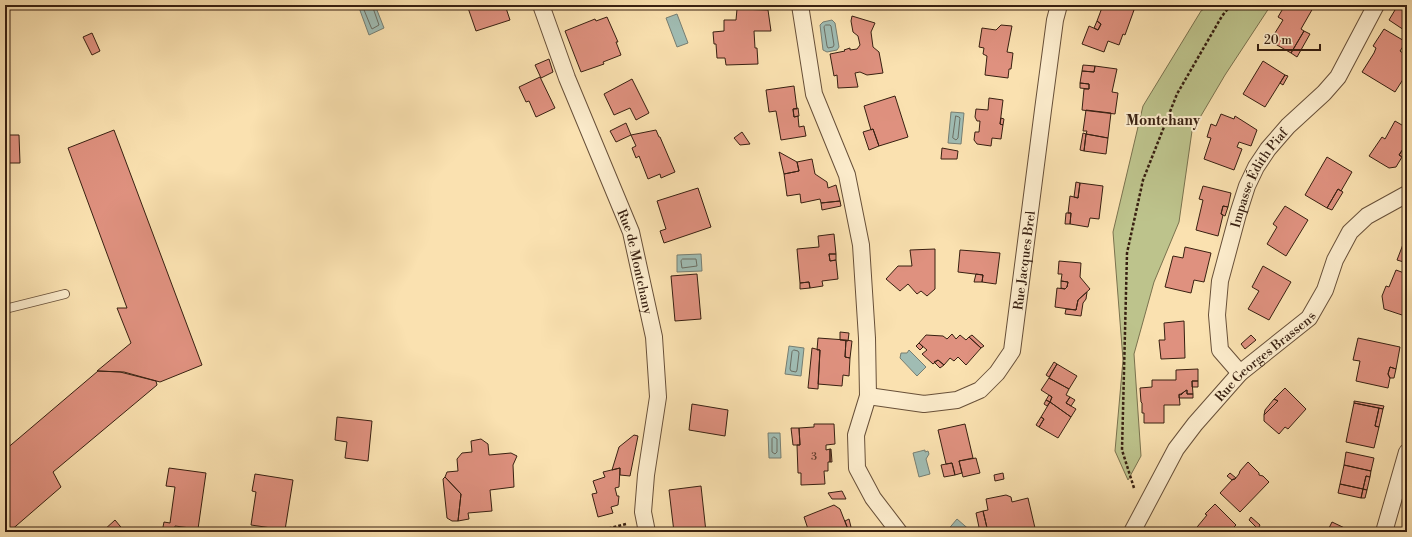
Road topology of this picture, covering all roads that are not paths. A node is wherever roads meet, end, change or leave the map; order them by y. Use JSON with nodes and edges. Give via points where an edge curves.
{"nodes":[{"id":1,"x":541,"y":5,"type":"edge"},
{"id":2,"x":800,"y":5,"type":"edge"},
{"id":3,"x":1059,"y":5,"type":"edge"},
{"id":4,"x":1376,"y":5,"type":"edge"},
{"id":5,"x":1407,"y":194,"type":"edge"},
{"id":6,"x":65,"y":294,"type":"dead end"},
{"id":7,"x":5,"y":309,"type":"edge"},
{"id":8,"x":1240,"y":373,"type":"junction"},
{"id":9,"x":868,"y":396,"type":"junction"},
{"id":10,"x":1407,"y":452,"type":"edge"},
{"id":11,"x":646,"y":526,"type":"edge"},
{"id":12,"x":899,"y":532,"type":"edge"},
{"id":13,"x":1132,"y":532,"type":"edge"},
{"id":14,"x":1384,"y":532,"type":"edge"}],
"edges":[{"from":1,"to":11,"type":"street","name":"Rue de Montchany","via":[[567,78],[631,232],[654,337],[658,397],[646,475],[643,512]]},
{"from":2,"to":9,"type":"street","via":[[814,94],[847,175],[860,245],[867,338]]},
{"from":3,"to":9,"type":"street","name":"Rue Jacques Brel","via":[[1012,351],[997,373],[980,390],[957,400],[924,404]]},
{"from":4,"to":8,"type":"street","name":"Impasse Édith Piaf","via":[[1338,77],[1268,149],[1247,186],[1220,281],[1216,316],[1220,350]]},
{"from":5,"to":8,"type":"street","name":"Rue Georges Brassens","via":[[1367,216],[1350,232],[1335,260],[1325,290],[1309,318]]},
{"from":6,"to":7,"type":"lane"},
{"from":8,"to":13,"type":"street","name":"Rue Georges Brassens","via":[[1176,449]]},
{"from":9,"to":12,"type":"street","via":[[856,435],[857,468],[873,498]]},
{"from":10,"to":14,"type":"street"}]}
